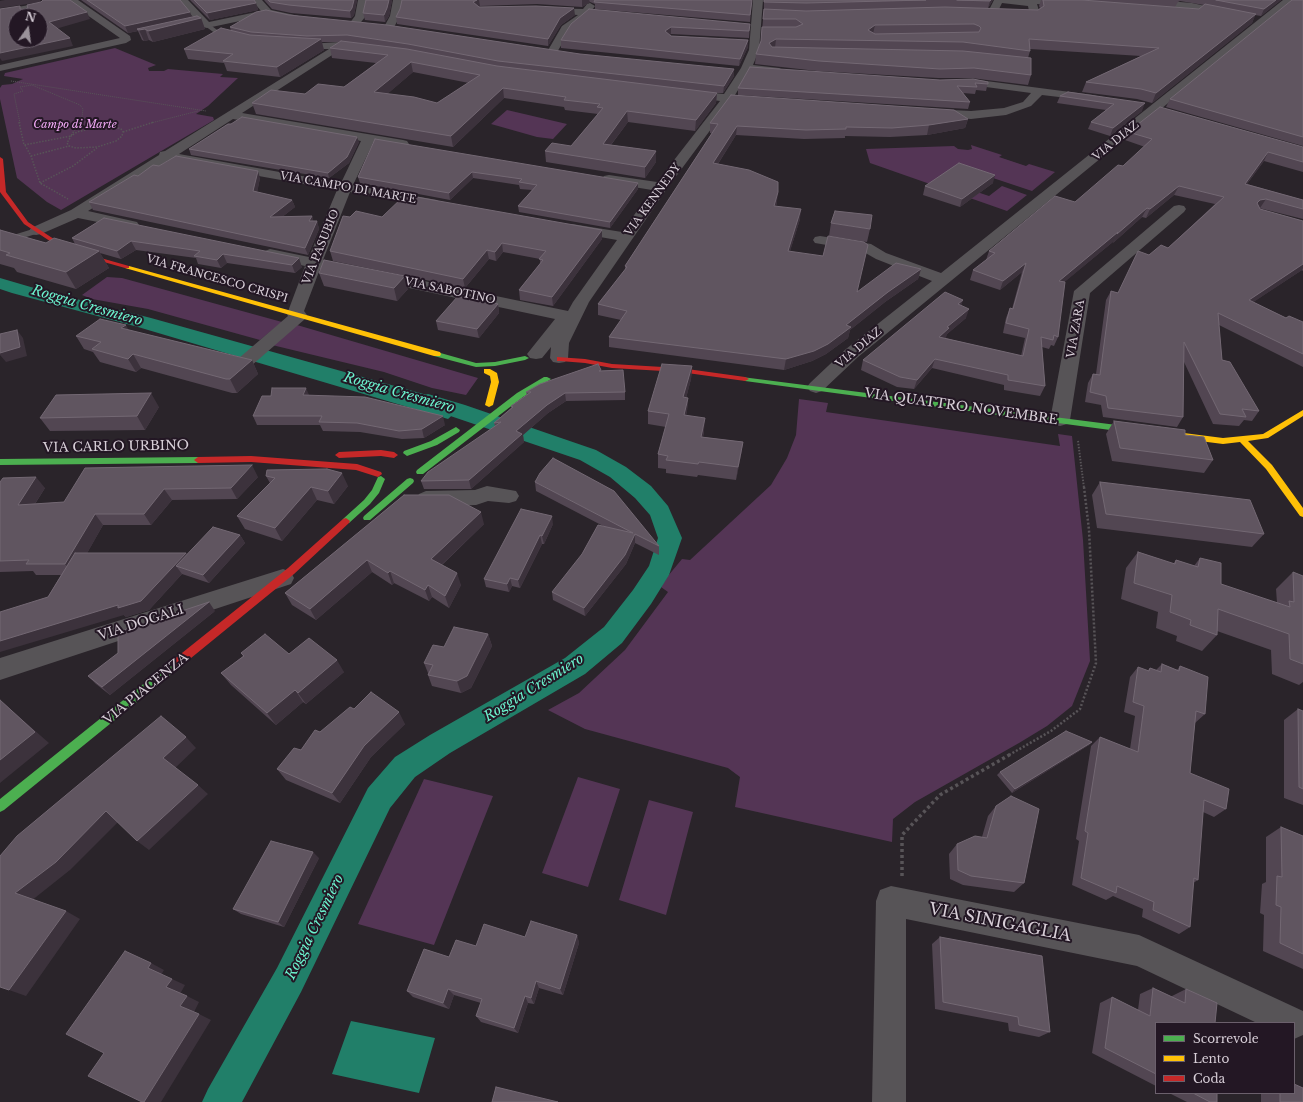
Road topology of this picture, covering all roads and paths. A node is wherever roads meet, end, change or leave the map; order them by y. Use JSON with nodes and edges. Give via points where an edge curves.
{"nodes":[{"id":1,"x":84,"y":0,"type":"edge"},
{"id":2,"x":183,"y":0,"type":"edge"},
{"id":3,"x":257,"y":0,"type":"edge"},
{"id":4,"x":363,"y":0,"type":"edge"},
{"id":5,"x":398,"y":0,"type":"edge"},
{"id":6,"x":594,"y":0,"type":"edge"},
{"id":7,"x":995,"y":0,"type":"edge"},
{"id":8,"x":1032,"y":0,"type":"edge"},
{"id":9,"x":1123,"y":0,"type":"edge"},
{"id":10,"x":1289,"y":0,"type":"edge"},
{"id":11,"x":756,"y":2,"type":"edge"},
{"id":12,"x":1076,"y":4,"type":"edge"},
{"id":13,"x":41,"y":6,"type":"edge"},
{"id":14,"x":1114,"y":6,"type":"edge"},
{"id":15,"x":36,"y":8,"type":"edge"},
{"id":16,"x":537,"y":9,"type":"edge"},
{"id":17,"x":268,"y":12,"type":"junction"},
{"id":18,"x":587,"y":12,"type":"junction"},
{"id":19,"x":1195,"y":13,"type":"junction"},
{"id":20,"x":988,"y":14,"type":"edge"},
{"id":21,"x":628,"y":15,"type":"edge"},
{"id":22,"x":1236,"y":16,"type":"edge"},
{"id":23,"x":1250,"y":18,"type":"edge"},
{"id":24,"x":308,"y":19,"type":"edge"},
{"id":25,"x":1264,"y":21,"type":"junction"},
{"id":26,"x":204,"y":24,"type":"junction"},
{"id":27,"x":188,"y":25,"type":"edge"},
{"id":28,"x":377,"y":26,"type":"edge"},
{"id":29,"x":389,"y":27,"type":"junction"},
{"id":30,"x":403,"y":30,"type":"edge"},
{"id":31,"x":239,"y":38,"type":"edge"},
{"id":32,"x":341,"y":45,"type":"junction"},
{"id":33,"x":308,"y":46,"type":"edge"},
{"id":34,"x":379,"y":50,"type":"edge"},
{"id":35,"x":567,"y":54,"type":"edge"},
{"id":36,"x":0,"y":68,"type":"edge"},
{"id":37,"x":962,"y":69,"type":"edge"},
{"id":38,"x":729,"y":70,"type":"edge"},
{"id":39,"x":745,"y":70,"type":"junction"},
{"id":40,"x":792,"y":72,"type":"edge"},
{"id":41,"x":5,"y":81,"type":"dead end"},
{"id":42,"x":964,"y":82,"type":"junction"},
{"id":43,"x":949,"y":84,"type":"edge"},
{"id":44,"x":32,"y":85,"type":"junction"},
{"id":45,"x":1039,"y":91,"type":"junction"},
{"id":46,"x":678,"y":93,"type":"edge"},
{"id":47,"x":727,"y":99,"type":"junction"},
{"id":48,"x":1107,"y":100,"type":"edge"},
{"id":49,"x":768,"y":102,"type":"edge"},
{"id":50,"x":1142,"y":105,"type":"edge"},
{"id":51,"x":1156,"y":108,"type":"junction"},
{"id":52,"x":201,"y":111,"type":"junction"},
{"id":53,"x":919,"y":112,"type":"edge"},
{"id":54,"x":1171,"y":112,"type":"edge"},
{"id":55,"x":230,"y":115,"type":"junction"},
{"id":56,"x":123,"y":132,"type":"junction"},
{"id":57,"x":71,"y":136,"type":"junction"},
{"id":58,"x":369,"y":138,"type":"junction"},
{"id":59,"x":24,"y":145,"type":"junction"},
{"id":60,"x":70,"y":146,"type":"junction"},
{"id":61,"x":414,"y":146,"type":"edge"},
{"id":62,"x":97,"y":147,"type":"junction"},
{"id":63,"x":165,"y":155,"type":"junction"},
{"id":64,"x":30,"y":156,"type":"junction"},
{"id":65,"x":0,"y":160,"type":"edge"},
{"id":66,"x":600,"y":177,"type":"edge"},
{"id":67,"x":40,"y":183,"type":"junction"},
{"id":68,"x":1,"y":185,"type":"edge"},
{"id":69,"x":661,"y":187,"type":"junction"},
{"id":70,"x":345,"y":188,"type":"junction"},
{"id":71,"x":447,"y":206,"type":"edge"},
{"id":72,"x":75,"y":208,"type":"junction"},
{"id":73,"x":1179,"y":209,"type":"dead end"},
{"id":74,"x":556,"y":225,"type":"edge"},
{"id":75,"x":143,"y":227,"type":"edge"},
{"id":76,"x":36,"y":231,"type":"junction"},
{"id":77,"x":0,"y":237,"type":"edge"},
{"id":78,"x":626,"y":237,"type":"junction"},
{"id":79,"x":820,"y":240,"type":"dead end"},
{"id":80,"x":255,"y":250,"type":"edge"},
{"id":81,"x":314,"y":263,"type":"junction"},
{"id":82,"x":942,"y":279,"type":"junction"},
{"id":83,"x":581,"y":302,"type":"junction"},
{"id":84,"x":297,"y":314,"type":"junction"},
{"id":85,"x":566,"y":316,"type":"junction"},
{"id":86,"x":530,"y":356,"type":"junction"},
{"id":87,"x":561,"y":361,"type":"junction"},
{"id":88,"x":245,"y":362,"type":"edge"},
{"id":89,"x":476,"y":365,"type":"junction"},
{"id":90,"x":612,"y":366,"type":"junction"},
{"id":91,"x":519,"y":367,"type":"dead end"},
{"id":92,"x":583,"y":370,"type":"edge"},
{"id":93,"x":487,"y":371,"type":"junction"},
{"id":94,"x":505,"y":373,"type":"dead end"},
{"id":95,"x":557,"y":375,"type":"dead end"},
{"id":96,"x":529,"y":378,"type":"dead end"},
{"id":97,"x":547,"y":379,"type":"junction"},
{"id":98,"x":816,"y":387,"type":"junction"},
{"id":99,"x":499,"y":397,"type":"dead end"},
{"id":100,"x":1303,"y":413,"type":"edge"},
{"id":101,"x":1068,"y":421,"type":"junction"},
{"id":102,"x":461,"y":426,"type":"dead end"},
{"id":103,"x":1150,"y":432,"type":"edge"},
{"id":104,"x":1165,"y":434,"type":"edge"},
{"id":105,"x":1242,"y":439,"type":"junction"},
{"id":106,"x":407,"y":453,"type":"junction"},
{"id":107,"x":394,"y":455,"type":"junction"},
{"id":108,"x":232,"y":459,"type":"junction"},
{"id":109,"x":0,"y":462,"type":"edge"},
{"id":110,"x":420,"y":472,"type":"junction"},
{"id":111,"x":387,"y":483,"type":"junction"},
{"id":112,"x":509,"y":496,"type":"dead end"},
{"id":113,"x":1303,"y":514,"type":"edge"},
{"id":114,"x":361,"y":524,"type":"dead end"},
{"id":115,"x":338,"y":541,"type":"dead end"},
{"id":116,"x":287,"y":575,"type":"junction"},
{"id":117,"x":0,"y":669,"type":"edge"},
{"id":118,"x":0,"y":806,"type":"edge"},
{"id":119,"x":902,"y":903,"type":"junction"},
{"id":120,"x":1291,"y":1022,"type":"edge"},
{"id":121,"x":889,"y":1102,"type":"edge"}],
"edges":[{"from":1,"to":36,"type":"street","via":[[69,2],[131,36],[122,41]]},
{"from":2,"to":26,"type":"street"},
{"from":3,"to":17,"type":"street"},
{"from":4,"to":32,"type":"street","via":[[360,17],[350,23],[365,24]]},
{"from":5,"to":29,"type":"street","via":[[395,16]]},
{"from":6,"to":18,"type":"street"},
{"from":7,"to":20,"type":"street"},
{"from":8,"to":12,"type":"street"},
{"from":9,"to":19,"type":"street"},
{"from":10,"to":25,"type":"street","name":"VIA DIAZ"},
{"from":11,"to":39,"type":"street","name":"VIA KENNEDY","via":[[762,14],[754,50]]},
{"from":13,"to":15,"type":"street"},
{"from":14,"to":19,"type":"street"},
{"from":16,"to":18,"type":"street"},
{"from":17,"to":24,"type":"street"},
{"from":17,"to":26,"type":"street"},
{"from":18,"to":21,"type":"street"},
{"from":18,"to":35,"type":"street","via":[[566,28],[549,52]]},
{"from":19,"to":22,"type":"street"},
{"from":23,"to":25,"type":"street"},
{"from":25,"to":51,"type":"street","name":"VIA DIAZ"},
{"from":26,"to":27,"type":"street"},
{"from":26,"to":31,"type":"lane","via":[[218,33]]},
{"from":28,"to":29,"type":"street"},
{"from":29,"to":30,"type":"street"},
{"from":32,"to":33,"type":"street"},
{"from":32,"to":34,"type":"street"},
{"from":32,"to":55,"type":"street"},
{"from":37,"to":42,"type":"street"},
{"from":38,"to":39,"type":"street"},
{"from":39,"to":40,"type":"street"},
{"from":39,"to":47,"type":"street","name":"VIA KENNEDY"},
{"from":41,"to":44,"type":"path"},
{"from":42,"to":43,"type":"street"},
{"from":42,"to":45,"type":"street"},
{"from":44,"to":52,"type":"path"},
{"from":44,"to":57,"type":"path","via":[[80,104],[83,109],[82,117]]},
{"from":44,"to":59,"type":"path","via":[[20,87],[23,91],[14,94]]},
{"from":45,"to":48,"type":"street"},
{"from":45,"to":53,"type":"street","via":[[1027,104],[1006,111],[971,115]]},
{"from":46,"to":47,"type":"street"},
{"from":47,"to":49,"type":"street"},
{"from":47,"to":69,"type":"street","name":"VIA KENNEDY"},
{"from":50,"to":51,"type":"street"},
{"from":51,"to":54,"type":"street"},
{"from":51,"to":82,"type":"street","name":"VIA DIAZ"},
{"from":52,"to":55,"type":"path"},
{"from":52,"to":56,"type":"path","via":[[156,121]]},
{"from":55,"to":58,"type":"street"},
{"from":55,"to":63,"type":"street"},
{"from":56,"to":57,"type":"path","via":[[121,129],[107,126],[87,129]]},
{"from":56,"to":62,"type":"path","via":[[116,141]]},
{"from":57,"to":59,"type":"path"},
{"from":57,"to":60,"type":"path","via":[[67,143]]},
{"from":58,"to":61,"type":"street"},
{"from":58,"to":70,"type":"street","name":"VIA PASUBIO"},
{"from":59,"to":64,"type":"path"},
{"from":60,"to":62,"type":"path"},
{"from":60,"to":64,"type":"path"},
{"from":62,"to":67,"type":"path","via":[[74,166]]},
{"from":63,"to":70,"type":"street","name":"VIA CAMPO DI MARTE"},
{"from":63,"to":72,"type":"street"},
{"from":64,"to":67,"type":"path"},
{"from":65,"to":68,"type":"street","name":"VIA FRANCESCO CRISPI"},
{"from":66,"to":69,"type":"street"},
{"from":67,"to":72,"type":"path"},
{"from":68,"to":76,"type":"street","name":"VIA FRANCESCO CRISPI","via":[[3,192],[26,224]]},
{"from":69,"to":78,"type":"street","name":"VIA KENNEDY"},
{"from":70,"to":71,"type":"street","name":"VIA CAMPO DI MARTE"},
{"from":70,"to":81,"type":"street","name":"VIA PASUBIO"},
{"from":72,"to":75,"type":"street"},
{"from":72,"to":76,"type":"street"},
{"from":73,"to":101,"type":"street","name":"VIA ZARA","via":[[1082,291]]},
{"from":74,"to":78,"type":"street"},
{"from":76,"to":77,"type":"lane","via":[[8,240]]},
{"from":76,"to":84,"type":"street","name":"VIA FRANCESCO CRISPI","via":[[67,250]]},
{"from":78,"to":83,"type":"street","name":"VIA KENNEDY"},
{"from":79,"to":82,"type":"street","via":[[866,247],[881,256]]},
{"from":80,"to":81,"type":"street","name":"VIA SABOTINO"},
{"from":81,"to":84,"type":"street","name":"VIA PASUBIO"},
{"from":81,"to":85,"type":"street","name":"VIA SABOTINO"},
{"from":82,"to":98,"type":"street","name":"VIA DIAZ","via":[[842,361]]},
{"from":83,"to":85,"type":"street","name":"VIA KENNEDY"},
{"from":83,"to":87,"type":"street","name":"VIA KENNEDY","via":[[560,342]]},
{"from":84,"to":88,"type":"street"},
{"from":84,"to":89,"type":"street","name":"VIA FRANCESCO CRISPI"},
{"from":85,"to":86,"type":"street","name":"VIA KENNEDY","via":[[543,346]]},
{"from":86,"to":87,"type":"street","name":"VIA QUATTRO NOVEMBRE","via":[[550,354]]},
{"from":86,"to":89,"type":"street","name":"VIA QUATTRO NOVEMBRE","via":[[495,364]]},
{"from":86,"to":91,"type":"street"},
{"from":87,"to":90,"type":"street","name":"VIA QUATTRO NOVEMBRE","via":[[586,361]]},
{"from":89,"to":93,"type":"street"},
{"from":90,"to":92,"type":"street","name":"VIA QUATTRO NOVEMBRE"},
{"from":90,"to":98,"type":"street","name":"VIA QUATTRO NOVEMBRE","via":[[680,370]]},
{"from":93,"to":94,"type":"street"},
{"from":93,"to":99,"type":"street","via":[[494,375],[495,382],[486,407]]},
{"from":95,"to":97,"type":"street"},
{"from":96,"to":97,"type":"street"},
{"from":97,"to":110,"type":"street","via":[[520,396]]},
{"from":98,"to":101,"type":"street","name":"VIA QUATTRO NOVEMBRE"},
{"from":100,"to":105,"type":"street","via":[[1265,436]]},
{"from":101,"to":103,"type":"street","name":"VIA QUATTRO NOVEMBRE"},
{"from":101,"to":119,"type":"path","via":[[1089,530],[1096,663],[1089,685],[1080,709],[1051,732],[940,796],[902,835]]},
{"from":102,"to":106,"type":"street","via":[[434,443]]},
{"from":104,"to":105,"type":"street","via":[[1223,441]]},
{"from":105,"to":113,"type":"street","via":[[1269,467]]},
{"from":106,"to":107,"type":"street"},
{"from":106,"to":110,"type":"street","via":[[422,462]]},
{"from":107,"to":108,"type":"street","name":"VIA CARLO URBINO","via":[[375,453]]},
{"from":107,"to":111,"type":"street","via":[[381,462],[378,467]]},
{"from":108,"to":109,"type":"street","name":"VIA CARLO URBINO"},
{"from":108,"to":111,"type":"street","name":"VIA CARLO URBINO","via":[[357,467]]},
{"from":110,"to":111,"type":"street","via":[[410,481]]},
{"from":111,"to":112,"type":"street","via":[[413,499],[476,497],[487,493]]},
{"from":111,"to":114,"type":"street"},
{"from":111,"to":116,"type":"street","name":"VIA PIACENZA"},
{"from":115,"to":116,"type":"street","name":"VIA PIACENZA"},
{"from":116,"to":117,"type":"street","name":"VIA DOGALI"},
{"from":116,"to":118,"type":"street","name":"VIA PIACENZA"},
{"from":119,"to":120,"type":"street","name":"VIA SINIGAGLIA","via":[[1139,951]]},
{"from":119,"to":121,"type":"street","via":[[891,901]]}]}
